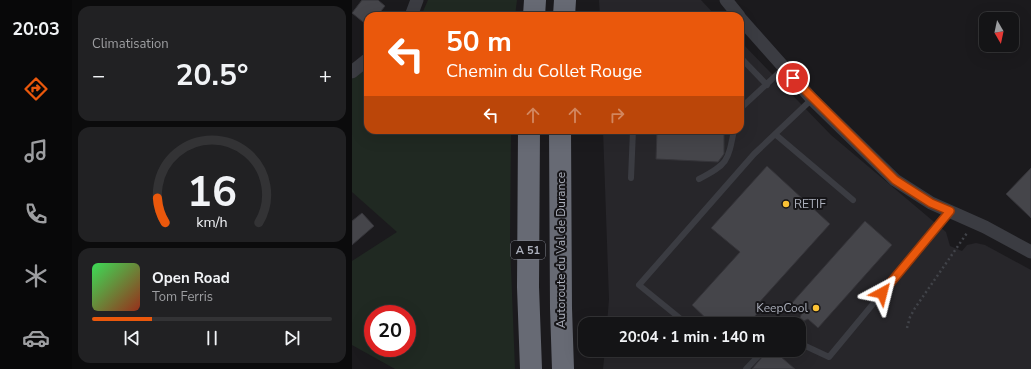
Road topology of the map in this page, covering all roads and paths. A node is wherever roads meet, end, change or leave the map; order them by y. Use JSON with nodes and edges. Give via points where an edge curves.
{"nodes":[{"id":1,"x":417,"y":0,"type":"edge"},
{"id":2,"x":535,"y":0,"type":"edge"},
{"id":3,"x":565,"y":0,"type":"edge"},
{"id":4,"x":726,"y":0,"type":"edge"},
{"id":5,"x":412,"y":12,"type":"edge"},
{"id":6,"x":534,"y":12,"type":"edge"},
{"id":7,"x":564,"y":12,"type":"edge"},
{"id":8,"x":735,"y":12,"type":"edge"},
{"id":9,"x":744,"y":23,"type":"edge"},
{"id":10,"x":744,"y":61,"type":"edge"},
{"id":11,"x":364,"y":62,"type":"edge"},
{"id":12,"x":784,"y":68,"type":"junction"},
{"id":13,"x":352,"y":72,"type":"edge"},
{"id":14,"x":766,"y":85,"type":"junction"},
{"id":15,"x":812,"y":99,"type":"junction"},
{"id":16,"x":744,"y":107,"type":"edge"},
{"id":17,"x":529,"y":134,"type":"edge"},
{"id":18,"x":560,"y":134,"type":"edge"},
{"id":19,"x":633,"y":134,"type":"edge"},
{"id":20,"x":733,"y":134,"type":"edge"},
{"id":21,"x":774,"y":134,"type":"junction"},
{"id":22,"x":632,"y":178,"type":"dead end"},
{"id":23,"x":699,"y":179,"type":"dead end"},
{"id":24,"x":853,"y":200,"type":"dead end"},
{"id":25,"x":950,"y":211,"type":"junction"},
{"id":26,"x":974,"y":222,"type":"junction"},
{"id":27,"x":1031,"y":252,"type":"edge"},
{"id":28,"x":678,"y":317,"type":"edge"},
{"id":29,"x":907,"y":328,"type":"dead end"},
{"id":30,"x":806,"y":346,"type":"edge"},
{"id":31,"x":757,"y":357,"type":"edge"},
{"id":32,"x":531,"y":369,"type":"edge"},
{"id":33,"x":563,"y":369,"type":"edge"},
{"id":34,"x":746,"y":369,"type":"edge"}],
"edges":[{"from":1,"to":5,"type":"street"},
{"from":2,"to":6,"type":"highway"},
{"from":3,"to":7,"type":"highway"},
{"from":4,"to":8,"type":"street"},
{"from":9,"to":12,"type":"street"},
{"from":10,"to":14,"type":"lane"},
{"from":11,"to":13,"type":"street"},
{"from":12,"to":14,"type":"lane"},
{"from":12,"to":15,"type":"street"},
{"from":14,"to":16,"type":"lane"},
{"from":15,"to":21,"type":"lane"},
{"from":15,"to":25,"type":"street","via":[[895,180],[931,203]]},
{"from":17,"to":32,"type":"highway","number":"A 51","via":[[528,287]]},
{"from":18,"to":33,"type":"highway","name":"Autoroute du Val de Durance","number":"A 51"},
{"from":19,"to":22,"type":"lane"},
{"from":20,"to":23,"type":"lane","via":[[725,162],[718,169]]},
{"from":21,"to":24,"type":"lane"},
{"from":21,"to":28,"type":"lane","via":[[639,285]]},
{"from":25,"to":26,"type":"street"},
{"from":25,"to":30,"type":"lane","via":[[829,357]]},
{"from":26,"to":27,"type":"street"},
{"from":26,"to":29,"type":"path","via":[[915,308]]},
{"from":31,"to":34,"type":"lane"}]}
